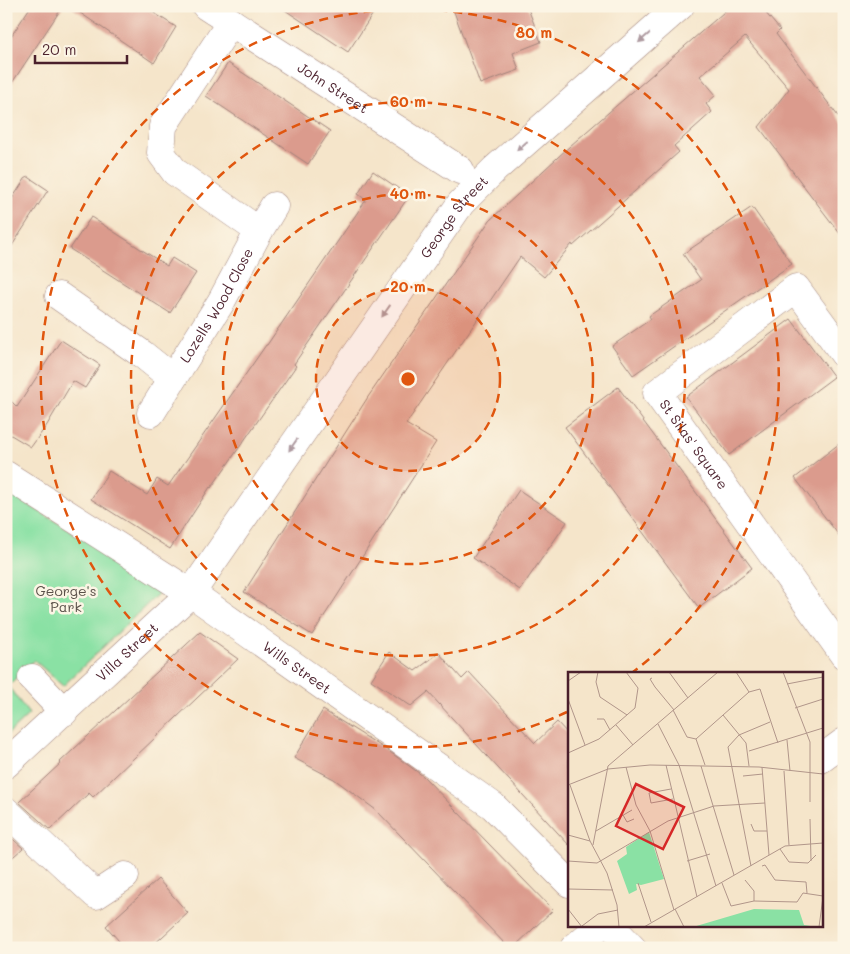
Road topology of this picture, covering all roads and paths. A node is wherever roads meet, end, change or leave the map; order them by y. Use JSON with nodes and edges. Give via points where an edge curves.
{"nodes":[{"id":1,"x":206,"y":6,"type":"edge"},
{"id":2,"x":680,"y":6,"type":"edge"},
{"id":3,"x":231,"y":22,"type":"junction"},
{"id":4,"x":460,"y":170,"type":"dead end"},
{"id":5,"x":274,"y":206,"type":"dead end"},
{"id":6,"x":259,"y":231,"type":"junction"},
{"id":7,"x":59,"y":296,"type":"dead end"},
{"id":8,"x":844,"y":354,"type":"edge"},
{"id":9,"x":172,"y":378,"type":"junction"},
{"id":10,"x":151,"y":413,"type":"dead end"},
{"id":11,"x":6,"y":475,"type":"edge"},
{"id":12,"x":191,"y":593,"type":"junction"},
{"id":13,"x":844,"y":655,"type":"edge"},
{"id":14,"x":32,"y":678,"type":"dead end"},
{"id":15,"x":64,"y":712,"type":"junction"},
{"id":16,"x":844,"y":742,"type":"edge"},
{"id":17,"x":822,"y":758,"type":"edge"},
{"id":18,"x":6,"y":764,"type":"edge"},
{"id":19,"x":6,"y":811,"type":"edge"},
{"id":20,"x":125,"y":876,"type":"dead end"},
{"id":21,"x":568,"y":882,"type":"edge"},
{"id":22,"x":600,"y":926,"type":"edge"},
{"id":23,"x":611,"y":926,"type":"edge"},
{"id":24,"x":574,"y":948,"type":"edge"},
{"id":25,"x":632,"y":948,"type":"edge"}],
"edges":[{"from":1,"to":3,"type":"street","name":"John Street"},
{"from":2,"to":12,"type":"street","name":"George Street","one_way":true,"via":[[495,169],[461,203]]},
{"from":3,"to":4,"type":"street","name":"John Street"},
{"from":3,"to":6,"type":"street","name":"Lozells Wood Close","via":[[163,126],[161,154],[175,172]]},
{"from":5,"to":6,"type":"street","name":"Lozells Wood Close"},
{"from":6,"to":9,"type":"street","name":"Lozells Wood Close","via":[[221,302]]},
{"from":7,"to":9,"type":"street","name":"Lozells Wood Close"},
{"from":8,"to":13,"type":"street","name":"St Silas' Square","via":[[796,288],[657,393]]},
{"from":9,"to":10,"type":"street","name":"Lozells Wood Close"},
{"from":11,"to":12,"type":"street","name":"Wills Street"},
{"from":12,"to":15,"type":"street","name":"Villa Street"},
{"from":12,"to":21,"type":"street","name":"Wills Street","via":[[493,806]]},
{"from":14,"to":15,"type":"street"},
{"from":15,"to":18,"type":"street","name":"Villa Street"},
{"from":16,"to":17,"type":"street"},
{"from":19,"to":20,"type":"street","via":[[96,895]]},
{"from":22,"to":24,"type":"street"},
{"from":23,"to":25,"type":"street"}]}
